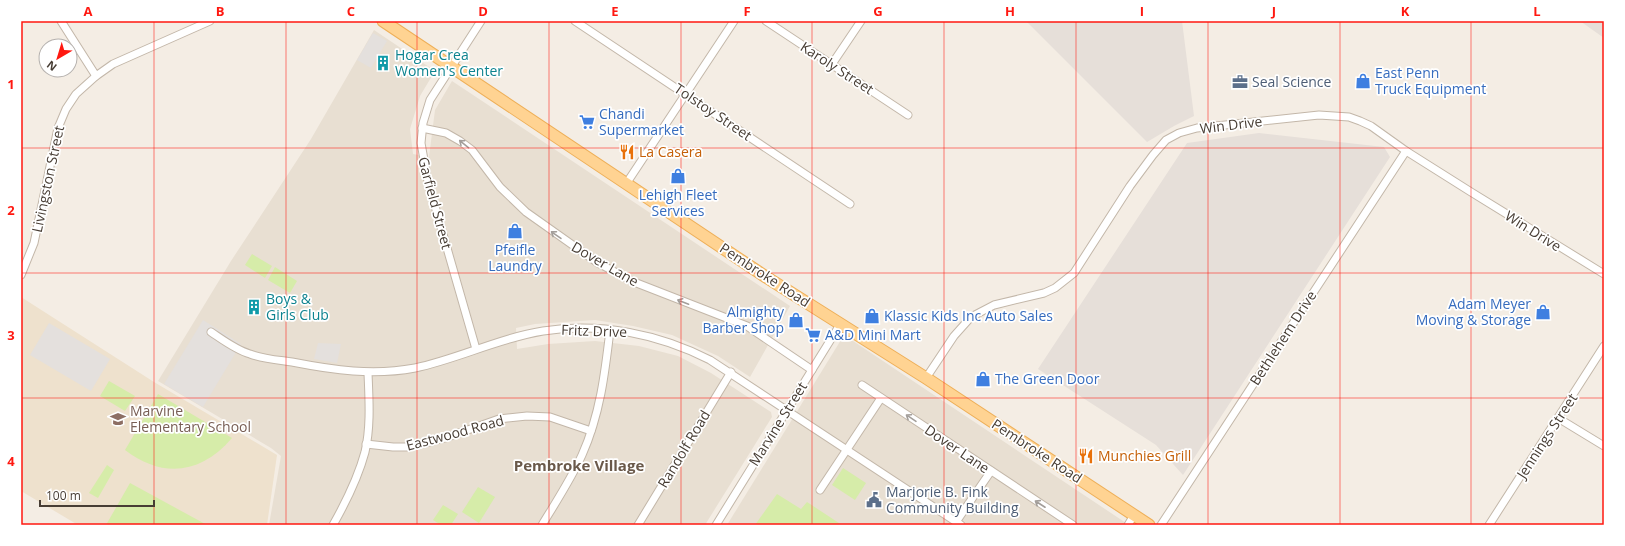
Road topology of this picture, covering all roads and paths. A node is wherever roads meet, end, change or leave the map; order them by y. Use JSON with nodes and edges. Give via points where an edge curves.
{"nodes":[{"id":1,"x":61,"y":21,"type":"edge"},
{"id":2,"x":210,"y":21,"type":"edge"},
{"id":3,"x":383,"y":21,"type":"edge"},
{"id":4,"x":481,"y":21,"type":"edge"},
{"id":5,"x":575,"y":21,"type":"edge"},
{"id":6,"x":734,"y":21,"type":"edge"},
{"id":7,"x":766,"y":21,"type":"edge"},
{"id":8,"x":861,"y":21,"type":"edge"},
{"id":9,"x":832,"y":64,"type":"junction"},
{"id":10,"x":451,"y":66,"type":"junction"},
{"id":11,"x":96,"y":76,"type":"junction"},
{"id":12,"x":686,"y":94,"type":"junction"},
{"id":13,"x":908,"y":115,"type":"dead end"},
{"id":14,"x":422,"y":128,"type":"junction"},
{"id":15,"x":1406,"y":151,"type":"junction"},
{"id":16,"x":626,"y":184,"type":"junction"},
{"id":17,"x":850,"y":204,"type":"dead end"},
{"id":18,"x":1604,"y":274,"type":"edge"},
{"id":19,"x":21,"y":275,"type":"edge"},
{"id":20,"x":841,"y":323,"type":"junction"},
{"id":21,"x":610,"y":330,"type":"junction"},
{"id":22,"x":211,"y":332,"type":"dead end"},
{"id":23,"x":1604,"y":346,"type":"edge"},
{"id":24,"x":476,"y":350,"type":"junction"},
{"id":25,"x":812,"y":370,"type":"junction"},
{"id":26,"x":731,"y":372,"type":"junction"},
{"id":27,"x":368,"y":373,"type":"junction"},
{"id":28,"x":926,"y":378,"type":"junction"},
{"id":29,"x":862,"y":385,"type":"dead end"},
{"id":30,"x":881,"y":398,"type":"junction"},
{"id":31,"x":787,"y":410,"type":"junction"},
{"id":32,"x":1558,"y":418,"type":"junction"},
{"id":33,"x":590,"y":431,"type":"junction"},
{"id":34,"x":366,"y":444,"type":"junction"},
{"id":35,"x":1604,"y":446,"type":"edge"},
{"id":36,"x":847,"y":450,"type":"junction"},
{"id":37,"x":991,"y":471,"type":"junction"},
{"id":38,"x":820,"y":490,"type":"dead end"},
{"id":39,"x":1134,"y":516,"type":"junction"},
{"id":40,"x":958,"y":524,"type":"edge"},
{"id":41,"x":333,"y":525,"type":"edge"},
{"id":42,"x":542,"y":525,"type":"edge"},
{"id":43,"x":638,"y":525,"type":"edge"},
{"id":44,"x":716,"y":525,"type":"edge"},
{"id":45,"x":1073,"y":525,"type":"edge"},
{"id":46,"x":1128,"y":525,"type":"edge"},
{"id":47,"x":1149,"y":525,"type":"edge"},
{"id":48,"x":1161,"y":525,"type":"edge"},
{"id":49,"x":1489,"y":525,"type":"edge"}],
"edges":[{"from":1,"to":11,"type":"street"},
{"from":2,"to":11,"type":"street","name":"Livingston Street","via":[[122,60]]},
{"from":3,"to":10,"type":"main road","name":"Pembroke Road"},
{"from":4,"to":10,"type":"street","name":"Garfield Street"},
{"from":5,"to":12,"type":"street","name":"Tolstoy Street"},
{"from":6,"to":12,"type":"street"},
{"from":7,"to":9,"type":"street","name":"Karoly Street"},
{"from":8,"to":9,"type":"street"},
{"from":9,"to":13,"type":"street","name":"Karoly Street"},
{"from":10,"to":14,"type":"street","name":"Garfield Street","via":[[430,100]]},
{"from":10,"to":16,"type":"main road","name":"Pembroke Road"},
{"from":11,"to":19,"type":"street","name":"Livingston Street","via":[[79,90],[62,118],[34,243]]},
{"from":12,"to":16,"type":"street"},
{"from":12,"to":17,"type":"street","name":"Tolstoy Street"},
{"from":14,"to":24,"type":"street","name":"Garfield Street","via":[[421,150],[425,172]]},
{"from":25,"to":14,"type":"street","name":"Dover Lane","one_way":true,"via":[[747,326],[647,288],[598,263],[535,220],[496,182],[472,150],[446,133]]},
{"from":15,"to":18,"type":"street","name":"Win Drive"},
{"from":15,"to":28,"type":"street","name":"Win Drive","via":[[1371,126],[1349,117],[1331,115],[1200,128],[1179,133],[1166,140],[1141,170],[1074,273],[1044,293],[994,305],[971,317],[954,336]]},
{"from":15,"to":48,"type":"street","name":"Bethlehem Drive"},
{"from":16,"to":20,"type":"main road","name":"Pembroke Road","via":[[766,277]]},
{"from":20,"to":25,"type":"street","name":"Marvine Street"},
{"from":20,"to":28,"type":"main road","name":"Pembroke Road"},
{"from":21,"to":24,"type":"street","name":"Fritz Drive","via":[[590,328],[543,331]]},
{"from":21,"to":26,"type":"street","name":"Fritz Drive","via":[[636,333],[678,345]]},
{"from":21,"to":33,"type":"street","via":[[604,386]]},
{"from":22,"to":27,"type":"street","name":"Fritz Drive","via":[[243,352],[264,358],[333,370]]},
{"from":23,"to":32,"type":"street","name":"Jennings Street"},
{"from":24,"to":27,"type":"street","name":"Fritz Drive","via":[[414,368]]},
{"from":25,"to":31,"type":"street","name":"Marvine Street"},
{"from":26,"to":31,"type":"street","name":"Fritz Drive"},
{"from":26,"to":43,"type":"street","name":"Randolf Road"},
{"from":27,"to":34,"type":"street","via":[[369,415]]},
{"from":28,"to":39,"type":"main road","name":"Pembroke Road"},
{"from":29,"to":30,"type":"street","name":"Dover Lane"},
{"from":30,"to":36,"type":"street"},
{"from":37,"to":30,"type":"street","name":"Dover Lane","one_way":true},
{"from":31,"to":36,"type":"street","name":"Fritz Drive"},
{"from":31,"to":44,"type":"street","name":"Marvine Street"},
{"from":32,"to":35,"type":"street"},
{"from":32,"to":49,"type":"street","name":"Jennings Street"},
{"from":33,"to":34,"type":"street","name":"Eastwood Road","via":[[550,417],[527,416],[499,419],[445,438],[410,446],[393,448]]},
{"from":33,"to":42,"type":"street","via":[[578,463]]},
{"from":34,"to":41,"type":"street","via":[[354,485]]},
{"from":36,"to":38,"type":"street"},
{"from":36,"to":40,"type":"street","name":"Fritz Drive"},
{"from":37,"to":40,"type":"street"},
{"from":45,"to":37,"type":"street","name":"Dover Lane","one_way":true},
{"from":39,"to":46,"type":"street"},
{"from":39,"to":47,"type":"main road","name":"Pembroke Road"}]}
